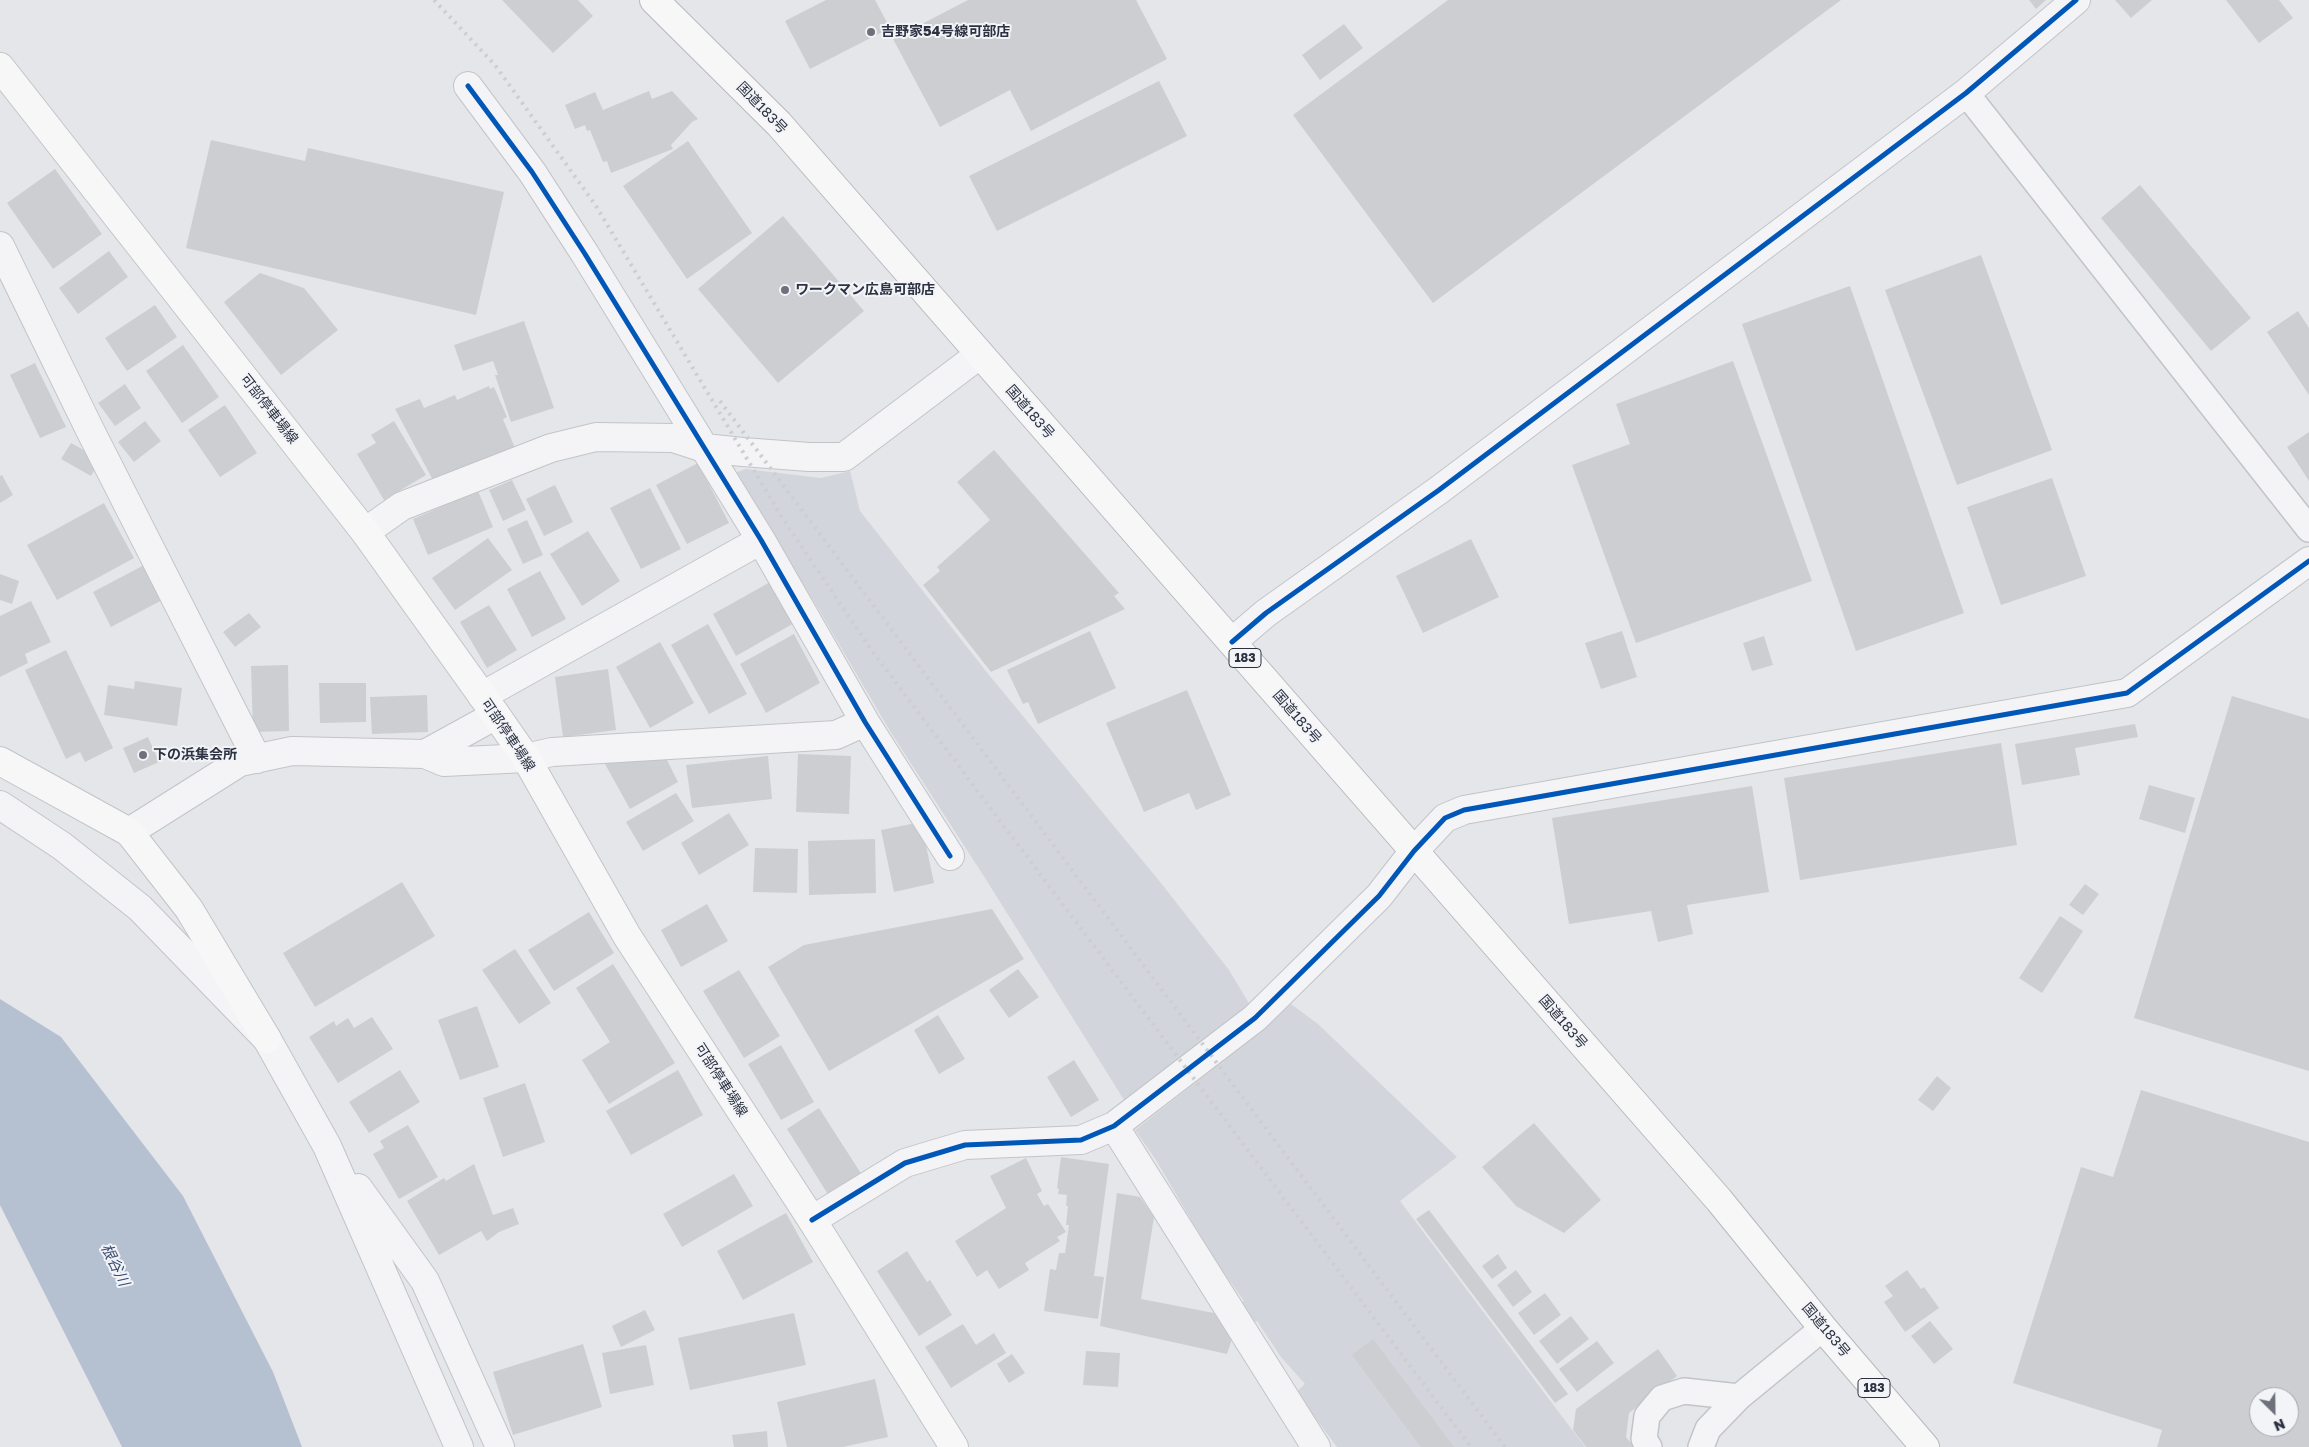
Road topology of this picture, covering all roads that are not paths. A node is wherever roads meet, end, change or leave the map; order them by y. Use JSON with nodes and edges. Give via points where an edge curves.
{"nodes":[{"id":1,"x":654,"y":0,"type":"edge"},
{"id":2,"x":2076,"y":0,"type":"edge"},
{"id":3,"x":0,"y":67,"type":"edge"},
{"id":4,"x":468,"y":86,"type":"dead end"},
{"id":5,"x":1966,"y":94,"type":"junction"},
{"id":6,"x":0,"y":246,"type":"edge"},
{"id":7,"x":979,"y":355,"type":"junction"},
{"id":8,"x":704,"y":448,"type":"junction"},
{"id":9,"x":2309,"y":529,"type":"edge"},
{"id":10,"x":365,"y":532,"type":"junction"},
{"id":11,"x":761,"y":540,"type":"junction"},
{"id":12,"x":2309,"y":562,"type":"edge"},
{"id":13,"x":1232,"y":642,"type":"junction"},
{"id":14,"x":489,"y":706,"type":"junction"},
{"id":15,"x":865,"y":722,"type":"junction"},
{"id":16,"x":425,"y":754,"type":"junction"},
{"id":17,"x":526,"y":758,"type":"junction"},
{"id":18,"x":257,"y":759,"type":"junction"},
{"id":19,"x":0,"y":761,"type":"edge"},
{"id":20,"x":0,"y":805,"type":"edge"},
{"id":21,"x":129,"y":832,"type":"junction"},
{"id":22,"x":1414,"y":852,"type":"junction"},
{"id":23,"x":950,"y":856,"type":"dead end"},
{"id":24,"x":267,"y":1039,"type":"junction"},
{"id":25,"x":1114,"y":1126,"type":"junction"},
{"id":26,"x":327,"y":1146,"type":"junction"},
{"id":27,"x":812,"y":1220,"type":"junction"},
{"id":28,"x":1823,"y":1328,"type":"junction"},
{"id":29,"x":1739,"y":1397,"type":"junction"},
{"id":30,"x":459,"y":1447,"type":"edge"},
{"id":31,"x":500,"y":1447,"type":"edge"},
{"id":32,"x":954,"y":1447,"type":"edge"},
{"id":33,"x":1316,"y":1447,"type":"edge"},
{"id":34,"x":1650,"y":1447,"type":"edge"},
{"id":35,"x":1701,"y":1447,"type":"edge"},
{"id":36,"x":1925,"y":1447,"type":"edge"}],
"edges":[{"from":1,"to":7,"type":"main road","name":"国道183号","number":"183","via":[[779,124]]},
{"from":2,"to":5,"type":"street"},
{"from":3,"to":10,"type":"main road","name":"可部停車場線"},
{"from":4,"to":8,"type":"street","via":[[532,172]]},
{"from":5,"to":9,"type":"lane"},
{"from":5,"to":13,"type":"street","via":[[1439,490],[1266,613]]},
{"from":6,"to":18,"type":"street"},
{"from":7,"to":8,"type":"street","via":[[844,458]]},
{"from":7,"to":13,"type":"main road","name":"国道183号","number":"183"},
{"from":8,"to":10,"type":"street","via":[[673,438],[587,439],[552,448],[402,506]]},
{"from":8,"to":11,"type":"street"},
{"from":10,"to":14,"type":"main road","name":"可部停車場線"},
{"from":11,"to":14,"type":"street"},
{"from":11,"to":15,"type":"street"},
{"from":12,"to":22,"type":"street","via":[[2127,693],[1464,810],[1445,818]]},
{"from":13,"to":22,"type":"main road","name":"国道183号","number":"183"},
{"from":14,"to":16,"type":"street"},
{"from":14,"to":17,"type":"main road","name":"可部停車場線"},
{"from":15,"to":17,"type":"street","via":[[836,735],[552,752]]},
{"from":15,"to":23,"type":"street"},
{"from":16,"to":17,"type":"street","via":[[444,762]]},
{"from":16,"to":18,"type":"street","via":[[292,750]]},
{"from":17,"to":27,"type":"main road","name":"可部停車場線","via":[[627,936]]},
{"from":18,"to":21,"type":"street","via":[[240,762]]},
{"from":19,"to":21,"type":"main road"},
{"from":20,"to":24,"type":"street","via":[[62,846],[140,908]]},
{"from":21,"to":24,"type":"main road","via":[[189,909]]},
{"from":22,"to":25,"type":"street","via":[[1379,896],[1256,1018]]},
{"from":22,"to":28,"type":"main road","name":"国道183号","number":"183","via":[[1719,1200]]},
{"from":24,"to":26,"type":"street"},
{"from":25,"to":27,"type":"street","via":[[1081,1140],[965,1145],[905,1163]]},
{"from":25,"to":33,"type":"street"},
{"from":26,"to":30,"type":"street"},
{"from":26,"to":31,"type":"street","via":[[425,1281]]},
{"from":27,"to":32,"type":"main road","name":"可部停車場線"},
{"from":28,"to":29,"type":"lane"},
{"from":28,"to":36,"type":"main road","name":"国道183号","number":"183"},
{"from":29,"to":34,"type":"lane","via":[[1684,1391],[1662,1398],[1647,1416],[1644,1439]]},
{"from":29,"to":35,"type":"lane","via":[[1708,1429]]}]}
